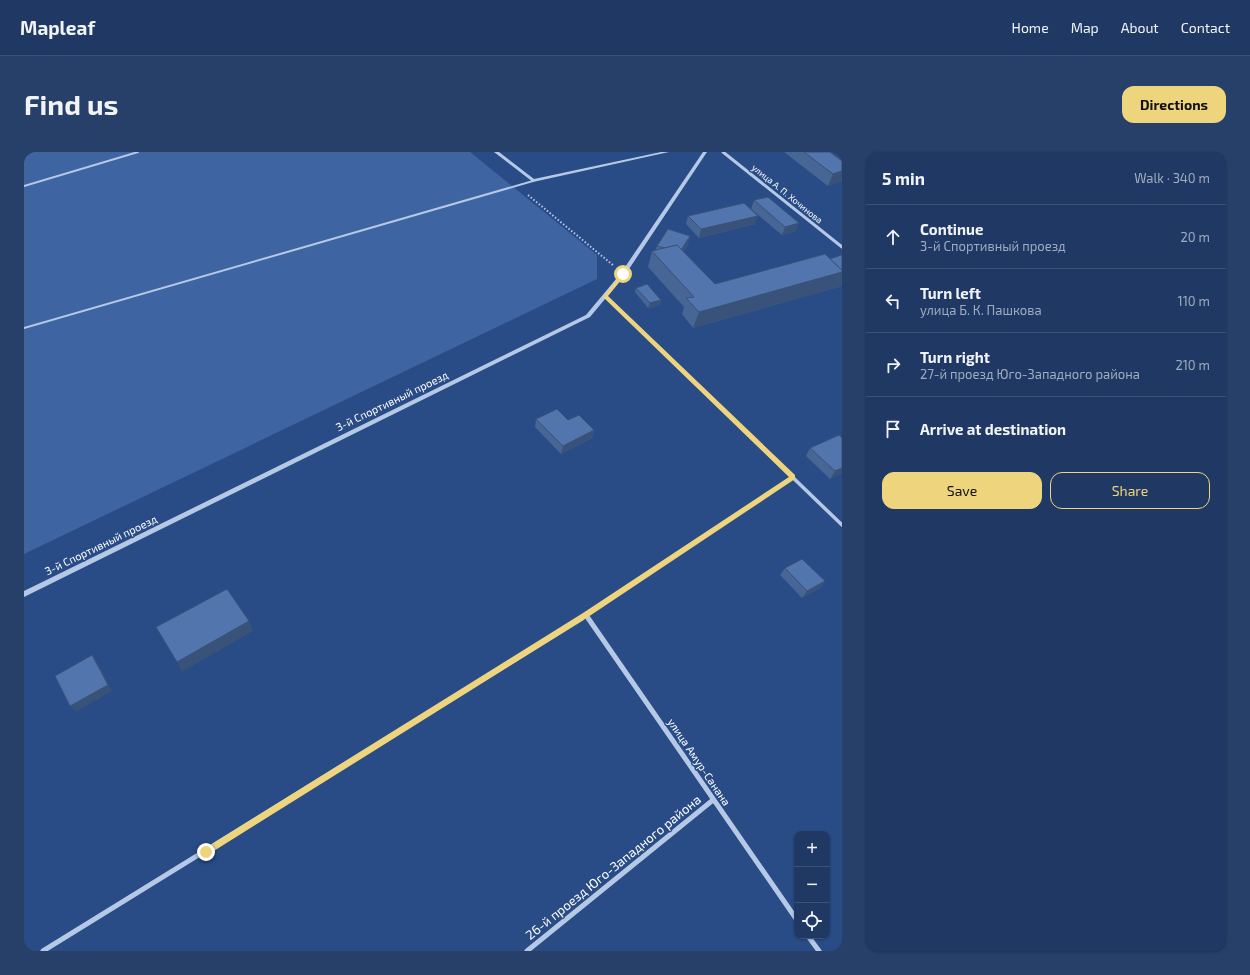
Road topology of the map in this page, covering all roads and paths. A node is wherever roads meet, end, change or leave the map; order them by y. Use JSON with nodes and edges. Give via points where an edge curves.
{"nodes":[{"id":1,"x":138,"y":152,"type":"edge"},
{"id":2,"x":496,"y":152,"type":"edge"},
{"id":3,"x":667,"y":152,"type":"edge"},
{"id":4,"x":705,"y":152,"type":"edge"},
{"id":5,"x":723,"y":152,"type":"edge"},
{"id":6,"x":533,"y":181,"type":"junction"},
{"id":7,"x":24,"y":186,"type":"edge"},
{"id":8,"x":517,"y":186,"type":"junction"},
{"id":9,"x":842,"y":247,"type":"edge"},
{"id":10,"x":623,"y":274,"type":"junction"},
{"id":11,"x":605,"y":296,"type":"junction"},
{"id":12,"x":24,"y":328,"type":"edge"},
{"id":13,"x":793,"y":477,"type":"junction"},
{"id":14,"x":842,"y":525,"type":"edge"},
{"id":15,"x":24,"y":594,"type":"edge"},
{"id":16,"x":586,"y":615,"type":"junction"},
{"id":17,"x":713,"y":800,"type":"junction"},
{"id":18,"x":794,"y":916,"type":"edge"},
{"id":19,"x":810,"y":939,"type":"edge"},
{"id":20,"x":43,"y":951,"type":"edge"},
{"id":21,"x":527,"y":951,"type":"edge"},
{"id":22,"x":819,"y":951,"type":"edge"}],
"edges":[{"from":1,"to":7,"type":"lane"},
{"from":2,"to":6,"type":"street"},
{"from":3,"to":6,"type":"street"},
{"from":4,"to":10,"type":"street","name":"3-й Спортивный проезд"},
{"from":5,"to":9,"type":"street","name":"улица А. П. Хочинова"},
{"from":6,"to":8,"type":"lane"},
{"from":8,"to":10,"type":"path"},
{"from":8,"to":12,"type":"lane"},
{"from":10,"to":11,"type":"street","name":"3-й Спортивный проезд"},
{"from":11,"to":13,"type":"street"},
{"from":11,"to":15,"type":"street","name":"3-й Спортивный проезд","via":[[588,316]]},
{"from":13,"to":14,"type":"street"},
{"from":13,"to":16,"type":"street"},
{"from":16,"to":17,"type":"street","name":"улица Амур-Санана"},
{"from":16,"to":20,"type":"street"},
{"from":17,"to":18,"type":"street","name":"улица Амур-Санана"},
{"from":17,"to":21,"type":"street","name":"26-й проезд Юго-Западного района"},
{"from":19,"to":22,"type":"street"}]}
